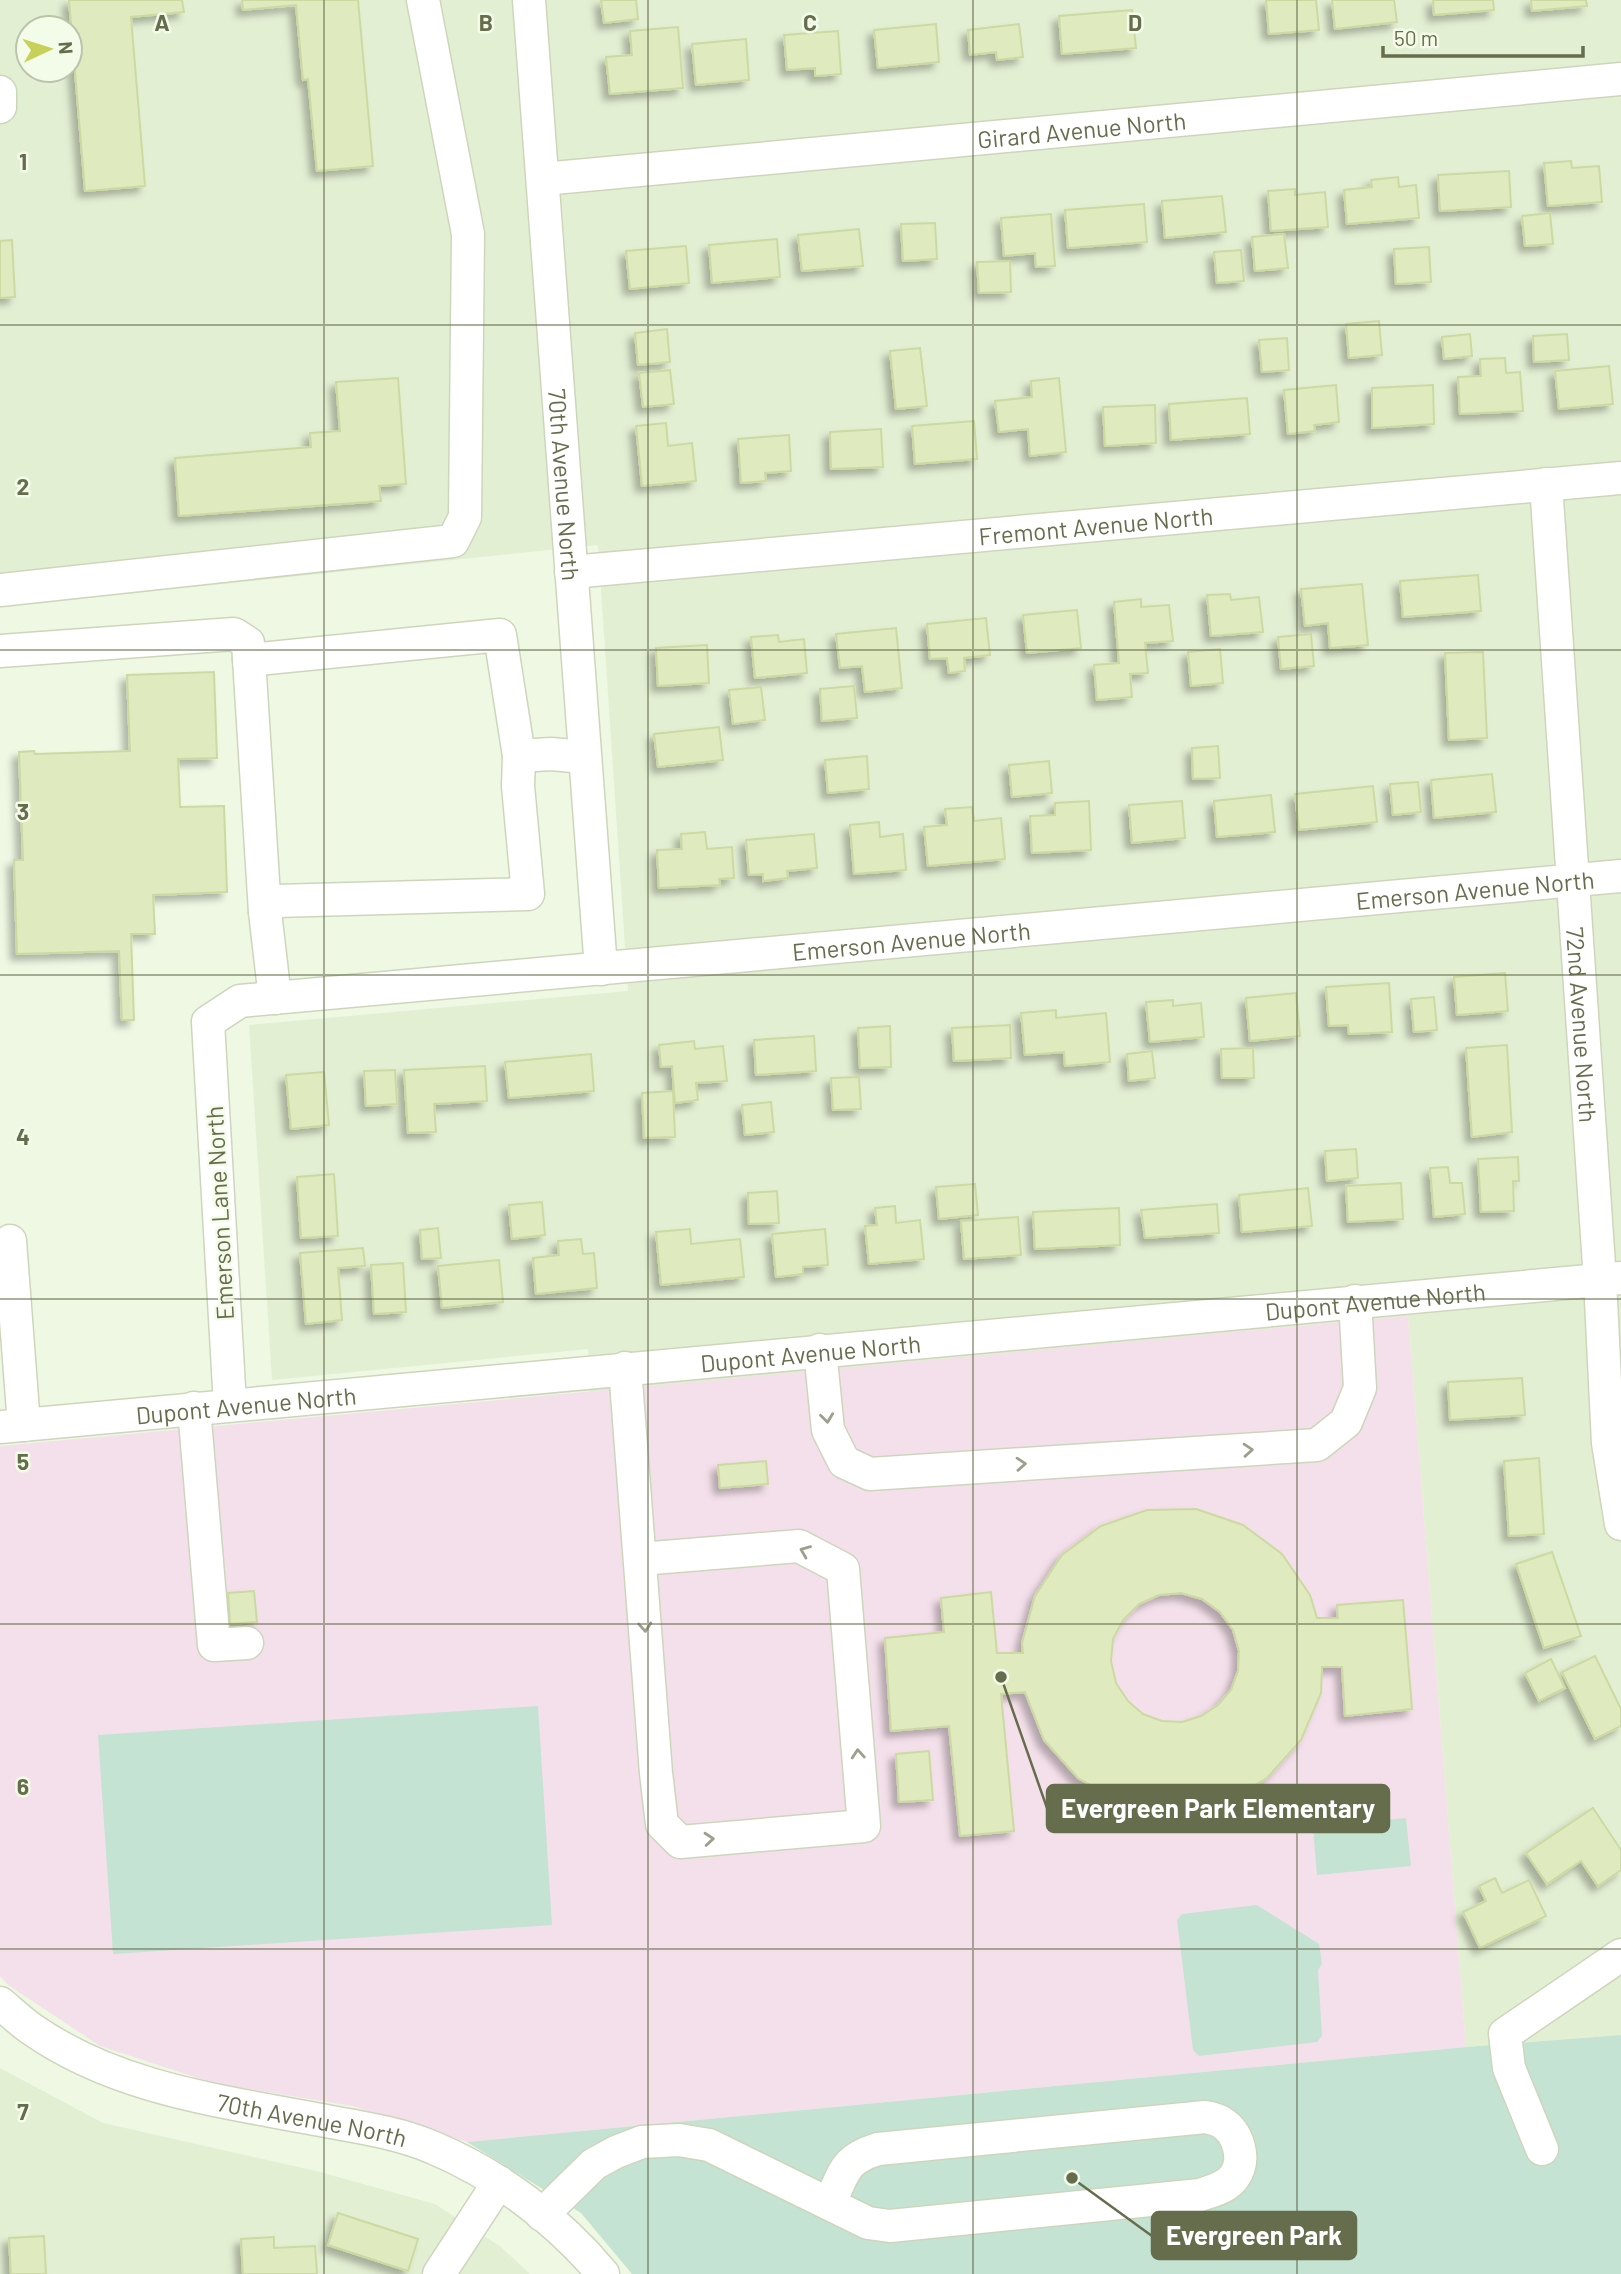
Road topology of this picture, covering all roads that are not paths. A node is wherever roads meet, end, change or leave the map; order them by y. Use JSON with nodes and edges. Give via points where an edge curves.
{"nodes":[{"id":1,"x":423,"y":0,"type":"edge"},
{"id":2,"x":529,"y":0,"type":"edge"},
{"id":3,"x":1621,"y":79,"type":"edge"},
{"id":4,"x":0,"y":92,"type":"edge"},
{"id":5,"x":0,"y":107,"type":"edge"},
{"id":6,"x":542,"y":179,"type":"junction"},
{"id":7,"x":1621,"y":478,"type":"edge"},
{"id":8,"x":1546,"y":484,"type":"junction"},
{"id":9,"x":571,"y":572,"type":"junction"},
{"id":10,"x":0,"y":590,"type":"edge"},
{"id":11,"x":0,"y":651,"type":"edge"},
{"id":12,"x":249,"y":660,"type":"junction"},
{"id":13,"x":519,"y":756,"type":"junction"},
{"id":14,"x":584,"y":757,"type":"junction"},
{"id":15,"x":1621,"y":876,"type":"edge"},
{"id":16,"x":1573,"y":881,"type":"junction"},
{"id":17,"x":265,"y":912,"type":"junction"},
{"id":18,"x":601,"y":970,"type":"junction"},
{"id":19,"x":275,"y":998,"type":"junction"},
{"id":20,"x":208,"y":1022,"type":"joint"},
{"id":21,"x":10,"y":1241,"type":"dead end"},
{"id":22,"x":1610,"y":1279,"type":"edge"},
{"id":23,"x":1354,"y":1301,"type":"junction"},
{"id":24,"x":820,"y":1350,"type":"junction"},
{"id":25,"x":625,"y":1368,"type":"junction"},
{"id":26,"x":230,"y":1405,"type":"junction"},
{"id":27,"x":194,"y":1408,"type":"junction"},
{"id":28,"x":12,"y":1426,"type":"edge"},
{"id":29,"x":1621,"y":1524,"type":"edge"},
{"id":30,"x":640,"y":1559,"type":"junction"},
{"id":31,"x":247,"y":1643,"type":"dead end"},
{"id":32,"x":1621,"y":1955,"type":"edge"},
{"id":33,"x":0,"y":2003,"type":"edge"},
{"id":34,"x":1542,"y":2149,"type":"dead end"},
{"id":35,"x":499,"y":2182,"type":"junction"},
{"id":36,"x":829,"y":2204,"type":"junction"},
{"id":37,"x":542,"y":2215,"type":"junction"},
{"id":38,"x":439,"y":2274,"type":"edge"},
{"id":39,"x":603,"y":2274,"type":"edge"}],
"edges":[{"from":1,"to":10,"type":"street","via":[[468,234],[465,517],[453,541]]},
{"from":2,"to":6,"type":"street","name":"70th Avenue North"},
{"from":3,"to":6,"type":"street","name":"Girard Avenue North"},
{"from":4,"to":5,"type":"street"},
{"from":6,"to":9,"type":"street","name":"70th Avenue North"},
{"from":7,"to":8,"type":"street","name":"Fremont Avenue North"},
{"from":8,"to":9,"type":"street","name":"Fremont Avenue North"},
{"from":8,"to":16,"type":"street","name":"72nd Avenue North"},
{"from":9,"to":14,"type":"street","name":"70th Avenue North"},
{"from":11,"to":12,"type":"street","via":[[234,634],[248,643]]},
{"from":12,"to":13,"type":"street","via":[[500,635]]},
{"from":12,"to":17,"type":"street"},
{"from":13,"to":14,"type":"street"},
{"from":13,"to":17,"type":"street","via":[[528,894],[276,901]]},
{"from":14,"to":18,"type":"street","name":"70th Avenue North"},
{"from":15,"to":16,"type":"street","name":"Emerson Avenue North"},
{"from":16,"to":18,"type":"street","name":"Emerson Avenue North"},
{"from":16,"to":22,"type":"street","name":"72nd Avenue North"},
{"from":17,"to":19,"type":"street"},
{"from":18,"to":19,"type":"street","name":"Emerson Avenue North"},
{"from":19,"to":20,"type":"street","name":"Emerson Avenue North","via":[[240,1001]]},
{"from":20,"to":26,"type":"street","name":"Emerson Lane North"},
{"from":21,"to":28,"type":"street"},
{"from":22,"to":23,"type":"street","name":"Dupont Avenue North"},
{"from":22,"to":29,"type":"street","name":"72nd Avenue North","via":[[1608,1443]]},
{"from":23,"to":24,"type":"street","name":"Dupont Avenue North"},
{"from":24,"to":23,"type":"street","one_way":true,"via":[[828,1430],[844,1462],[870,1474],[1317,1445],[1346,1422],[1360,1388]]},
{"from":24,"to":25,"type":"street","name":"Dupont Avenue North"},
{"from":25,"to":26,"type":"street","name":"Dupont Avenue North"},
{"from":25,"to":30,"type":"street"},
{"from":26,"to":27,"type":"street","name":"Dupont Avenue North"},
{"from":27,"to":28,"type":"street","name":"Dupont Avenue North"},
{"from":27,"to":31,"type":"street","via":[[214,1645]]},
{"from":30,"to":30,"type":"street","one_way":true,"via":[[662,1824],[680,1842],[863,1826],[843,1569],[799,1546]]},
{"from":32,"to":34,"type":"street","via":[[1505,2034],[1509,2068]]},
{"from":33,"to":35,"type":"street","name":"70th Avenue North","via":[[33,2030],[97,2066],[148,2085],[385,2132],[432,2147]]},
{"from":35,"to":37,"type":"street","name":"70th Avenue North"},
{"from":35,"to":38,"type":"street"},
{"from":36,"to":36,"type":"street","via":[[868,2223],[890,2226],[1200,2195],[1221,2188],[1234,2177],[1241,2161],[1232,2131],[1219,2120],[1205,2117],[878,2149],[858,2155],[848,2165]]},
{"from":36,"to":37,"type":"street","via":[[709,2145],[679,2140],[642,2142],[594,2164]]},
{"from":37,"to":39,"type":"street","name":"70th Avenue North"}]}
